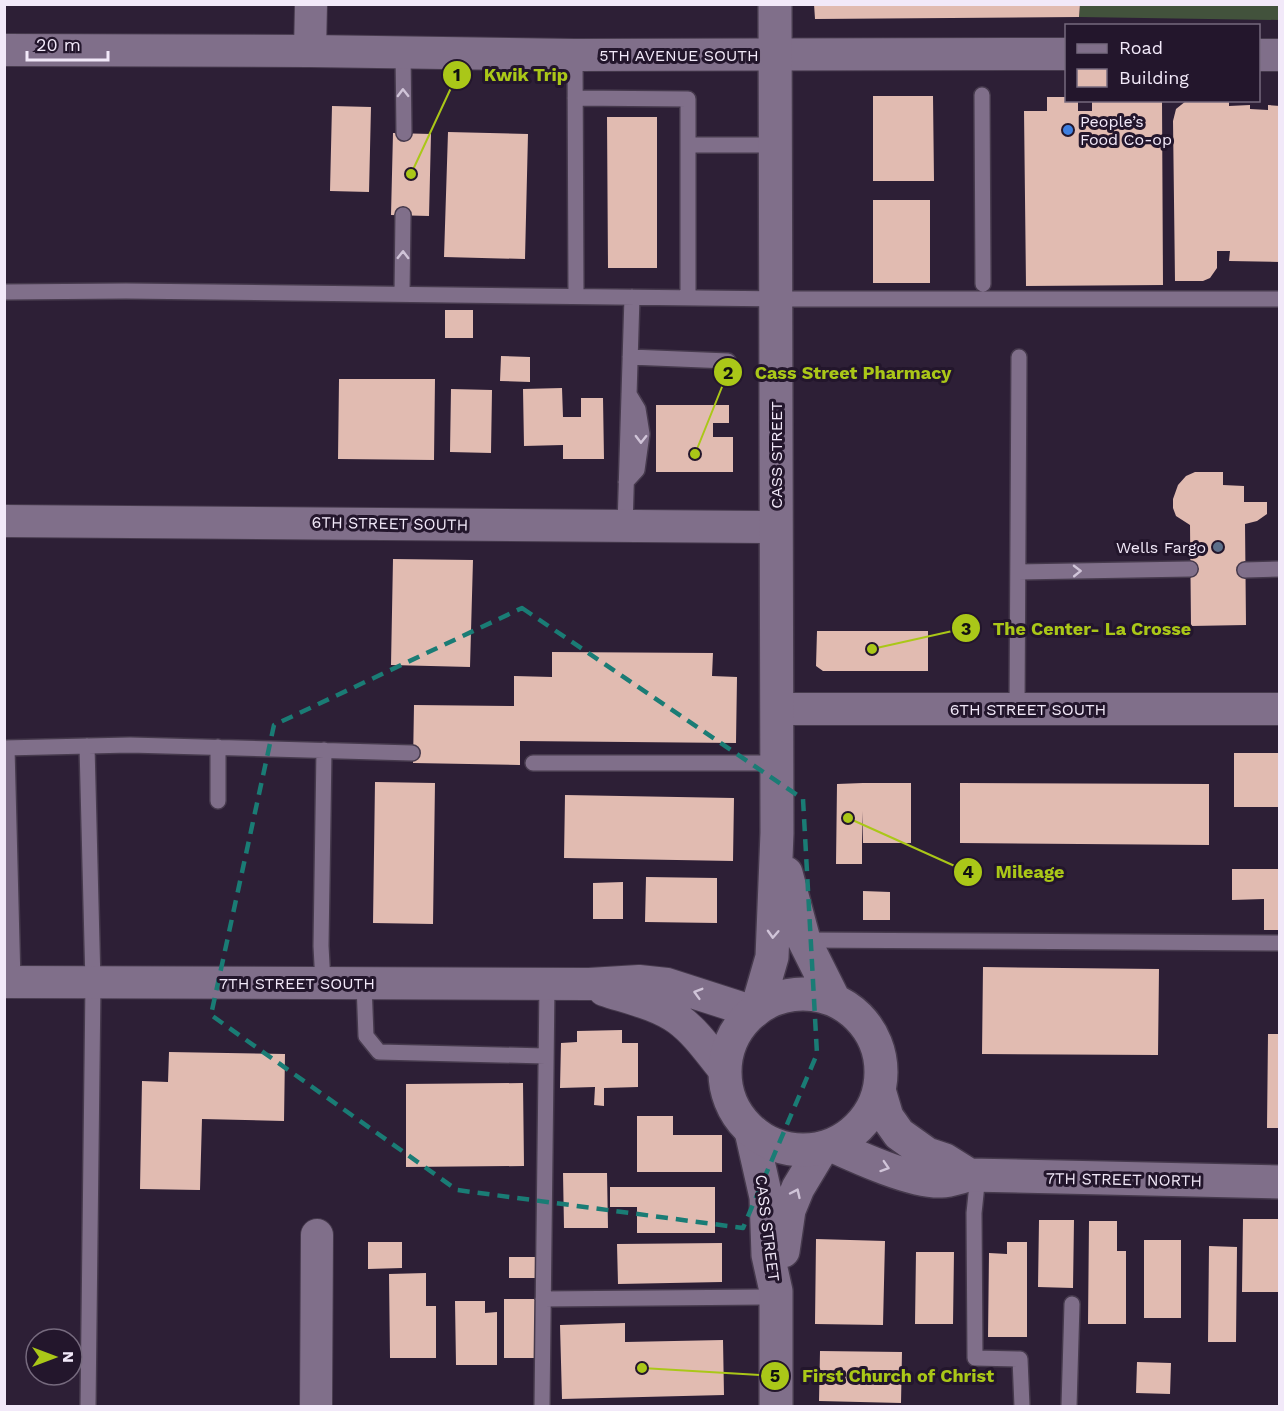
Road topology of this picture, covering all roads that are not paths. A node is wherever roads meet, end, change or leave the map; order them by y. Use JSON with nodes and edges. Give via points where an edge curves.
{"nodes":[{"id":1,"x":311,"y":4,"type":"edge"},
{"id":2,"x":775,"y":4,"type":"edge"},
{"id":3,"x":4,"y":50,"type":"edge"},
{"id":4,"x":310,"y":51,"type":"junction"},
{"id":5,"x":403,"y":53,"type":"junction"},
{"id":6,"x":1065,"y":54,"type":"edge"},
{"id":7,"x":575,"y":55,"type":"junction"},
{"id":8,"x":775,"y":55,"type":"junction"},
{"id":9,"x":1260,"y":55,"type":"edge"},
{"id":10,"x":1280,"y":55,"type":"edge"},
{"id":11,"x":982,"y":94,"type":"dead end"},
{"id":12,"x":575,"y":98,"type":"junction"},
{"id":13,"x":404,"y":133,"type":"dead end"},
{"id":14,"x":688,"y":145,"type":"junction"},
{"id":15,"x":776,"y":145,"type":"junction"},
{"id":16,"x":403,"y":215,"type":"dead end"},
{"id":17,"x":983,"y":285,"type":"dead end"},
{"id":18,"x":4,"y":291,"type":"edge"},
{"id":19,"x":402,"y":294,"type":"junction"},
{"id":20,"x":576,"y":296,"type":"junction"},
{"id":21,"x":632,"y":297,"type":"junction"},
{"id":22,"x":688,"y":298,"type":"junction"},
{"id":23,"x":776,"y":299,"type":"junction"},
{"id":24,"x":1280,"y":300,"type":"edge"},
{"id":25,"x":630,"y":357,"type":"junction"},
{"id":26,"x":1019,"y":357,"type":"dead end"},
{"id":27,"x":728,"y":361,"type":"dead end"},
{"id":28,"x":4,"y":521,"type":"edge"},
{"id":29,"x":625,"y":526,"type":"junction"},
{"id":30,"x":776,"y":527,"type":"junction"},
{"id":31,"x":1190,"y":568,"type":"dead end"},
{"id":32,"x":1280,"y":569,"type":"edge"},
{"id":33,"x":1245,"y":570,"type":"dead end"},
{"id":34,"x":1018,"y":572,"type":"junction"},
{"id":35,"x":777,"y":709,"type":"junction"},
{"id":36,"x":1017,"y":709,"type":"junction"},
{"id":37,"x":1280,"y":709,"type":"edge"},
{"id":38,"x":87,"y":746,"type":"junction"},
{"id":39,"x":218,"y":747,"type":"junction"},
{"id":40,"x":5,"y":748,"type":"edge"},
{"id":41,"x":324,"y":750,"type":"junction"},
{"id":42,"x":412,"y":753,"type":"dead end"},
{"id":43,"x":533,"y":763,"type":"dead end"},
{"id":44,"x":777,"y":763,"type":"junction"},
{"id":45,"x":218,"y":801,"type":"dead end"},
{"id":46,"x":777,"y":833,"type":"junction"},
{"id":47,"x":804,"y":940,"type":"junction"},
{"id":48,"x":1280,"y":944,"type":"edge"},
{"id":49,"x":9,"y":982,"type":"edge"},
{"id":50,"x":93,"y":983,"type":"junction"},
{"id":51,"x":323,"y":983,"type":"junction"},
{"id":52,"x":364,"y":984,"type":"junction"},
{"id":53,"x":547,"y":984,"type":"junction"},
{"id":54,"x":589,"y":984,"type":"junction"},
{"id":55,"x":834,"y":1000,"type":"junction"},
{"id":56,"x":755,"y":1010,"type":"junction"},
{"id":57,"x":546,"y":1056,"type":"junction"},
{"id":58,"x":725,"y":1071,"type":"junction"},
{"id":59,"x":879,"y":1090,"type":"junction"},
{"id":60,"x":751,"y":1131,"type":"junction"},
{"id":61,"x":827,"y":1147,"type":"junction"},
{"id":62,"x":974,"y":1175,"type":"junction"},
{"id":63,"x":1280,"y":1182,"type":"edge"},
{"id":64,"x":317,"y":1235,"type":"dead end"},
{"id":65,"x":776,"y":1294,"type":"junction"},
{"id":66,"x":543,"y":1299,"type":"junction"},
{"id":67,"x":1072,"y":1304,"type":"dead end"},
{"id":68,"x":87,"y":1407,"type":"edge"},
{"id":69,"x":316,"y":1407,"type":"edge"},
{"id":70,"x":542,"y":1407,"type":"edge"},
{"id":71,"x":776,"y":1407,"type":"edge"},
{"id":72,"x":1022,"y":1407,"type":"edge"},
{"id":73,"x":1069,"y":1407,"type":"edge"}],
"edges":[{"from":1,"to":4,"type":"street"},
{"from":2,"to":8,"type":"main road","name":"CASS STREET"},
{"from":3,"to":4,"type":"street","name":"5TH AVENUE SOUTH"},
{"from":4,"to":5,"type":"street","name":"5TH AVENUE SOUTH"},
{"from":5,"to":7,"type":"street","name":"5TH AVENUE SOUTH"},
{"from":13,"to":5,"type":"lane","one_way":true},
{"from":6,"to":8,"type":"street","name":"5TH AVENUE SOUTH"},
{"from":7,"to":8,"type":"street","name":"5TH AVENUE SOUTH"},
{"from":7,"to":12,"type":"lane"},
{"from":8,"to":15,"type":"main road","name":"CASS STREET"},
{"from":9,"to":10,"type":"street"},
{"from":11,"to":17,"type":"lane"},
{"from":12,"to":14,"type":"lane","via":[[688,99]]},
{"from":12,"to":20,"type":"lane"},
{"from":14,"to":15,"type":"lane"},
{"from":14,"to":22,"type":"lane"},
{"from":15,"to":23,"type":"main road","name":"CASS STREET"},
{"from":19,"to":16,"type":"lane","one_way":true},
{"from":18,"to":19,"type":"lane"},
{"from":19,"to":20,"type":"lane"},
{"from":20,"to":21,"type":"lane"},
{"from":21,"to":22,"type":"lane"},
{"from":21,"to":25,"type":"lane"},
{"from":22,"to":23,"type":"lane"},
{"from":23,"to":24,"type":"lane"},
{"from":23,"to":30,"type":"main road","name":"CASS STREET"},
{"from":25,"to":27,"type":"lane"},
{"from":25,"to":29,"type":"lane"},
{"from":26,"to":34,"type":"lane"},
{"from":28,"to":29,"type":"street","name":"6TH STREET SOUTH"},
{"from":29,"to":30,"type":"street","name":"6TH STREET SOUTH"},
{"from":30,"to":35,"type":"main road","name":"CASS STREET"},
{"from":34,"to":31,"type":"lane","one_way":true},
{"from":32,"to":33,"type":"lane"},
{"from":34,"to":36,"type":"lane"},
{"from":35,"to":36,"type":"street","name":"6TH STREET SOUTH"},
{"from":35,"to":44,"type":"main road","name":"CASS STREET"},
{"from":36,"to":37,"type":"street","name":"6TH STREET SOUTH"},
{"from":38,"to":39,"type":"lane"},
{"from":38,"to":40,"type":"lane"},
{"from":38,"to":50,"type":"lane"},
{"from":39,"to":41,"type":"lane"},
{"from":39,"to":45,"type":"lane"},
{"from":40,"to":49,"type":"lane"},
{"from":41,"to":42,"type":"lane"},
{"from":41,"to":51,"type":"lane"},
{"from":43,"to":44,"type":"lane"},
{"from":44,"to":46,"type":"main road","name":"CASS STREET"},
{"from":46,"to":47,"type":"main road","name":"CASS STREET"},
{"from":46,"to":56,"type":"main road","name":"CASS STREET","one_way":true,"via":[[772,957]]},
{"from":47,"to":48,"type":"lane"},
{"from":47,"to":55,"type":"main road","name":"CASS STREET"},
{"from":49,"to":50,"type":"street","name":"7TH STREET SOUTH"},
{"from":50,"to":51,"type":"street","name":"7TH STREET SOUTH"},
{"from":50,"to":68,"type":"lane"},
{"from":51,"to":52,"type":"street","name":"7TH STREET SOUTH"},
{"from":52,"to":53,"type":"street","name":"7TH STREET SOUTH"},
{"from":52,"to":57,"type":"lane","via":[[366,1036],[379,1052]]},
{"from":53,"to":54,"type":"street","name":"7TH STREET SOUTH"},
{"from":53,"to":57,"type":"lane"},
{"from":56,"to":54,"type":"street","name":"7TH STREET SOUTH","one_way":true,"via":[[667,984]]},
{"from":54,"to":58,"type":"street","name":"7TH STREET SOUTH","via":[[677,1018]]},
{"from":55,"to":56,"type":"main road","via":[[810,994],[791,995],[773,999]]},
{"from":55,"to":59,"type":"main road","via":[[858,1016],[876,1043],[880,1058]]},
{"from":56,"to":58,"type":"main road","via":[[733,1037]]},
{"from":57,"to":66,"type":"lane"},
{"from":58,"to":60,"type":"main road","via":[[731,1103]]},
{"from":59,"to":61,"type":"main road","via":[[874,1106],[858,1128]]},
{"from":59,"to":62,"type":"main road","name":"7TH STREET NORTH","via":[[887,1117],[899,1134],[927,1154]]},
{"from":60,"to":61,"type":"main road","via":[[784,1148],[803,1151]]},
{"from":60,"to":65,"type":"main road","name":"CASS STREET","via":[[766,1197],[768,1255]]},
{"from":61,"to":62,"type":"main road","name":"7TH STREET NORTH","one_way":true,"via":[[922,1178],[941,1181]]},
{"from":65,"to":61,"type":"main road","name":"CASS STREET","one_way":true,"via":[[789,1210],[798,1188]]},
{"from":62,"to":63,"type":"main road","name":"7TH STREET NORTH"},
{"from":62,"to":72,"type":"lane","via":[[975,1358],[1020,1359]]},
{"from":64,"to":69,"type":"street"},
{"from":65,"to":66,"type":"lane"},
{"from":65,"to":71,"type":"main road","name":"CASS STREET"},
{"from":66,"to":70,"type":"lane"},
{"from":67,"to":73,"type":"lane"}]}
